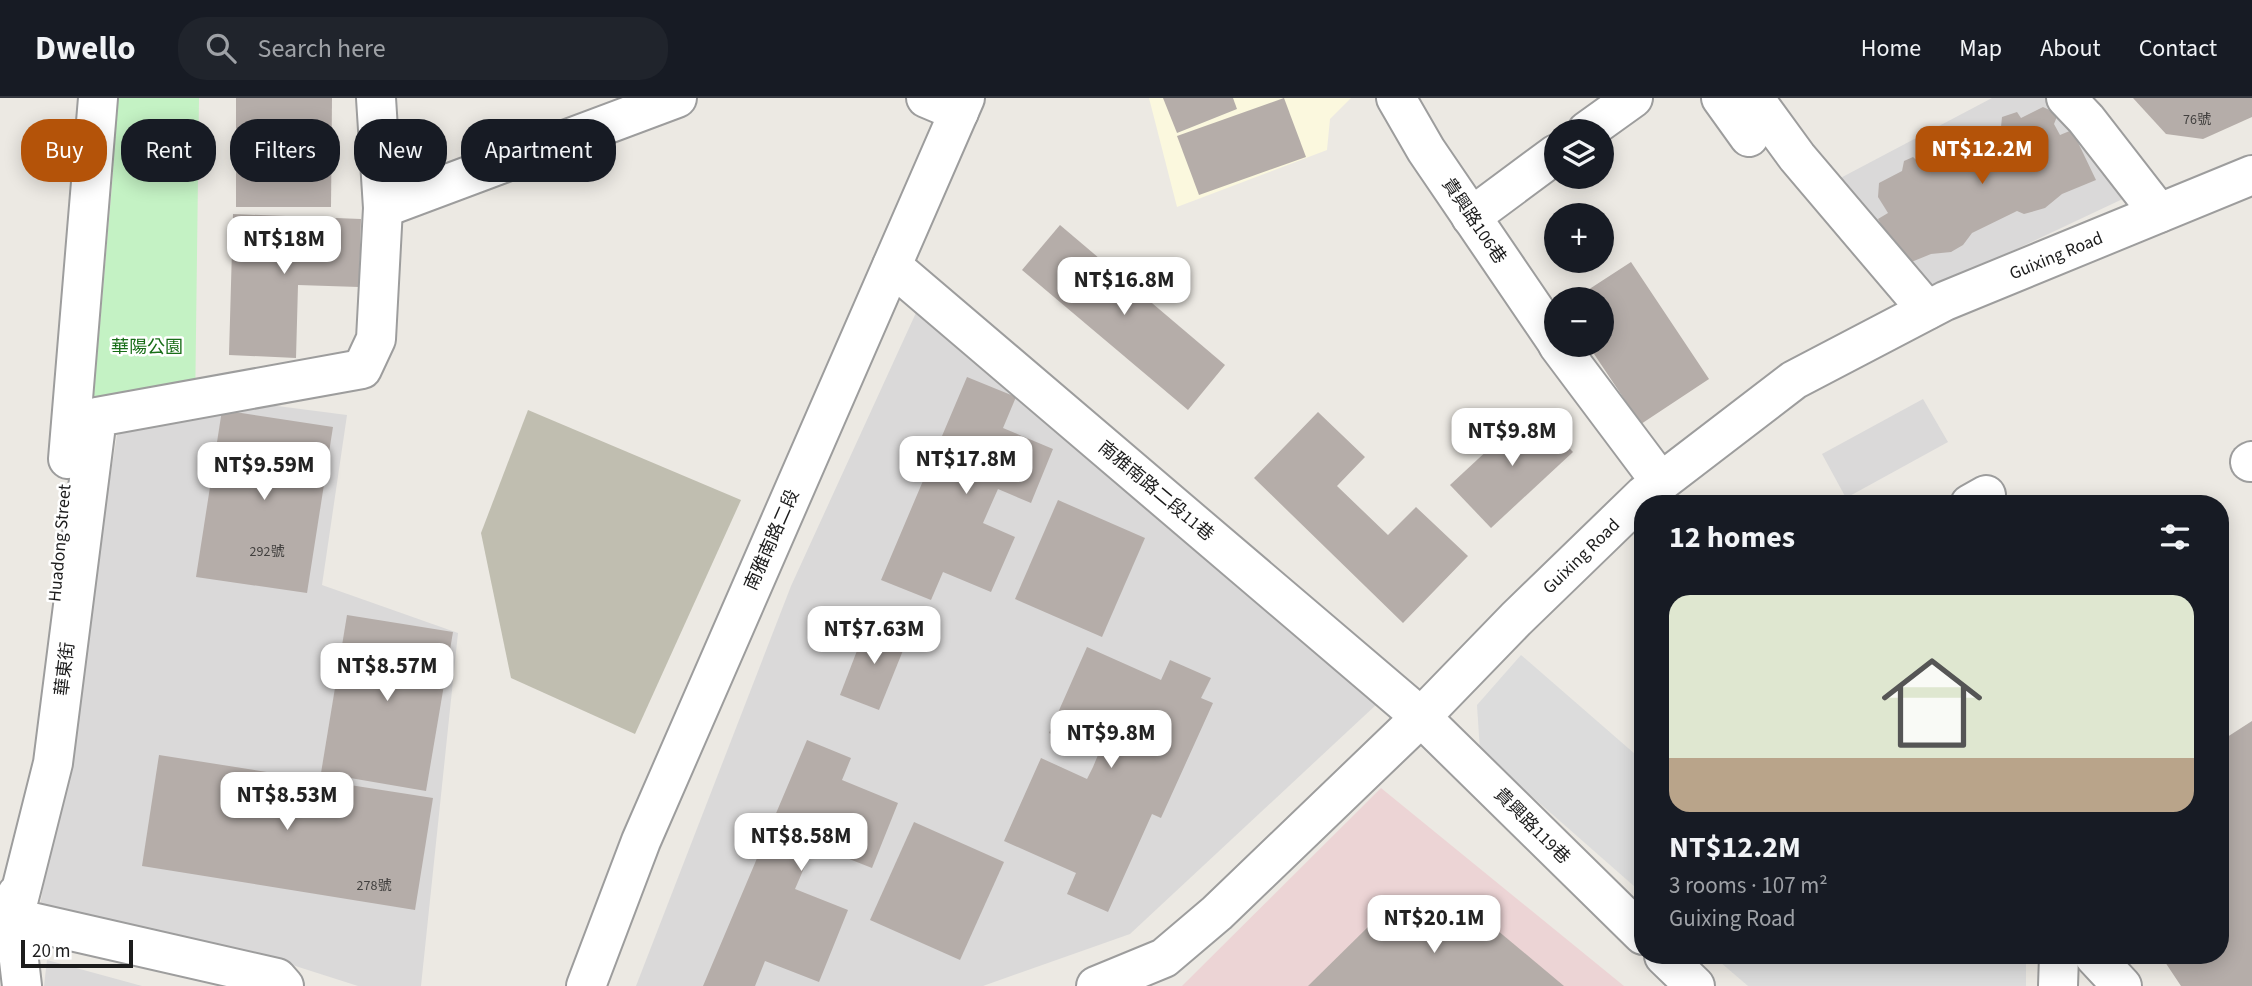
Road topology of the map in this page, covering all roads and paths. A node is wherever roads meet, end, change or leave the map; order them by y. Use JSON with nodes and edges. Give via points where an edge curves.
{"nodes":[{"id":1,"x":98,"y":98,"type":"edge"},
{"id":2,"x":376,"y":98,"type":"edge"},
{"id":3,"x":677,"y":98,"type":"edge"},
{"id":4,"x":1396,"y":98,"type":"edge"},
{"id":5,"x":1633,"y":98,"type":"edge"},
{"id":6,"x":1721,"y":98,"type":"edge"},
{"id":7,"x":1754,"y":98,"type":"edge"},
{"id":8,"x":2066,"y":98,"type":"edge"},
{"id":9,"x":950,"y":103,"type":"edge"},
{"id":10,"x":1604,"y":119,"type":"edge"},
{"id":11,"x":1749,"y":137,"type":"dead end"},
{"id":12,"x":1544,"y":164,"type":"edge"},
{"id":13,"x":2252,"y":175,"type":"edge"},
{"id":14,"x":383,"y":208,"type":"junction"},
{"id":15,"x":2159,"y":213,"type":"junction"},
{"id":16,"x":1471,"y":217,"type":"junction"},
{"id":17,"x":892,"y":266,"type":"junction"},
{"id":18,"x":1927,"y":310,"type":"junction"},
{"id":19,"x":1544,"y":324,"type":"edge"},
{"id":20,"x":1566,"y":357,"type":"edge"},
{"id":21,"x":1652,"y":493,"type":"edge"},
{"id":22,"x":1634,"y":510,"type":"edge"},
{"id":23,"x":1421,"y":716,"type":"junction"},
{"id":24,"x":14,"y":918,"type":"junction"},
{"id":25,"x":1634,"y":926,"type":"edge"},
{"id":26,"x":1672,"y":964,"type":"edge"},
{"id":27,"x":2059,"y":964,"type":"edge"},
{"id":28,"x":2101,"y":964,"type":"edge"},
{"id":29,"x":1117,"y":983,"type":"edge"},
{"id":30,"x":22,"y":986,"type":"edge"},
{"id":31,"x":284,"y":986,"type":"edge"},
{"id":32,"x":586,"y":986,"type":"edge"},
{"id":33,"x":1695,"y":986,"type":"edge"},
{"id":34,"x":2058,"y":986,"type":"edge"},
{"id":35,"x":2122,"y":986,"type":"edge"}],
"edges":[{"from":1,"to":24,"type":"street","name":"Huadong Street","via":[[46,694]]},
{"from":2,"to":14,"type":"street"},
{"from":3,"to":14,"type":"street"},
{"from":4,"to":16,"type":"street","name":"貴興路106巷"},
{"from":5,"to":10,"type":"street"},
{"from":6,"to":11,"type":"street"},
{"from":7,"to":18,"type":"street","via":[[1797,157]]},
{"from":8,"to":15,"type":"street"},
{"from":9,"to":17,"type":"street","name":"南雅南路二段"},
{"from":12,"to":16,"type":"street"},
{"from":13,"to":15,"type":"street","name":"Guixing Road"},
{"from":14,"to":24,"type":"street","name":"華東街","via":[[376,339],[362,369],[97,417],[53,763]]},
{"from":15,"to":18,"type":"street","name":"Guixing Road"},
{"from":16,"to":19,"type":"street","name":"貴興路106巷"},
{"from":17,"to":23,"type":"street","name":"南雅南路二段11巷"},
{"from":17,"to":32,"type":"street","name":"南雅南路二段","via":[[641,841]]},
{"from":18,"to":21,"type":"street","name":"Guixing Road","via":[[1794,380]]},
{"from":20,"to":21,"type":"street","name":"貴興路106巷"},
{"from":22,"to":23,"type":"street","name":"Guixing Road","via":[[1516,619]]},
{"from":23,"to":25,"type":"street","name":"貴興路119巷"},
{"from":23,"to":29,"type":"street","name":"Guixing Road","via":[[1217,913],[1164,958]]},
{"from":24,"to":30,"type":"street","name":"Huadong Street"},
{"from":24,"to":31,"type":"street","via":[[277,978]]},
{"from":26,"to":33,"type":"street"},
{"from":27,"to":34,"type":"street"},
{"from":28,"to":35,"type":"street"}]}
